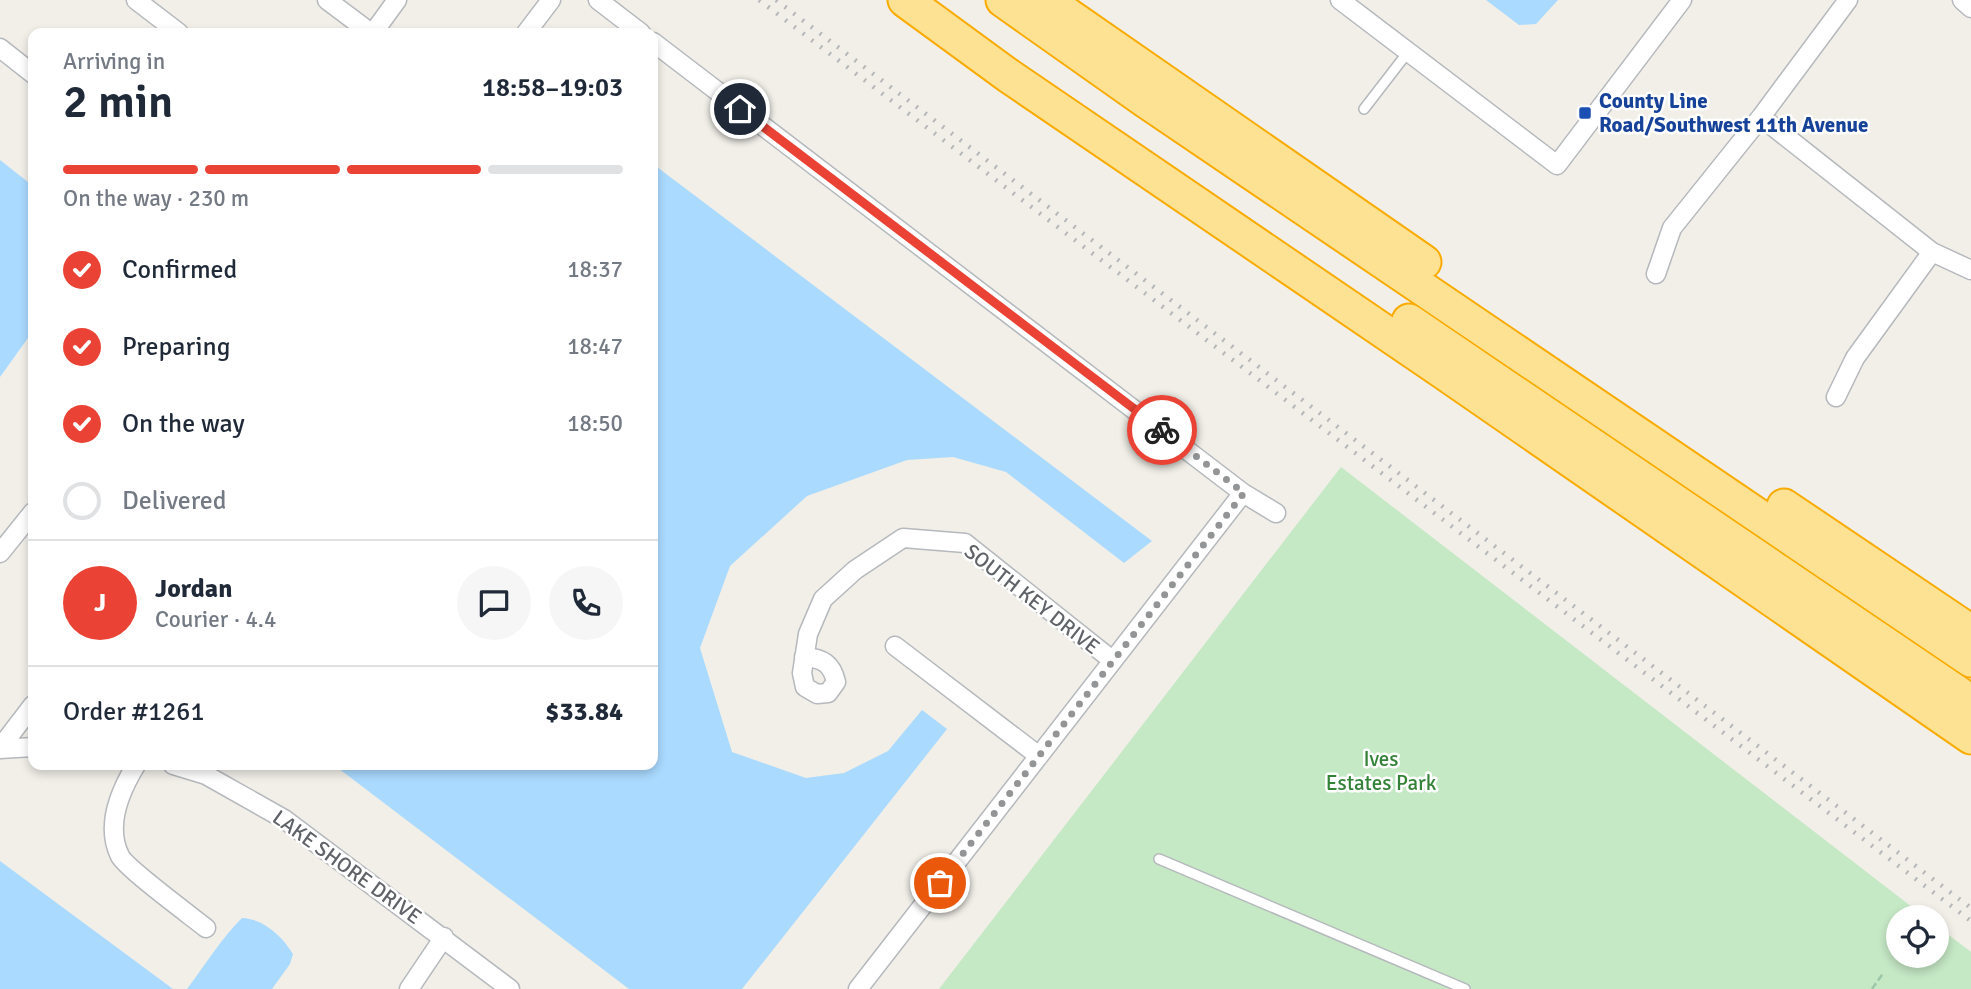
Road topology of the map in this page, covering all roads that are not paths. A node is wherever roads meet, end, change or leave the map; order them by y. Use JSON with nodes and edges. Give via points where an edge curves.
{"nodes":[{"id":1,"x":136,"y":0,"type":"edge"},
{"id":2,"x":327,"y":0,"type":"edge"},
{"id":3,"x":397,"y":0,"type":"edge"},
{"id":4,"x":551,"y":0,"type":"edge"},
{"id":5,"x":598,"y":0,"type":"edge"},
{"id":6,"x":905,"y":0,"type":"edge"},
{"id":7,"x":943,"y":0,"type":"edge"},
{"id":8,"x":1003,"y":0,"type":"edge"},
{"id":9,"x":1046,"y":0,"type":"edge"},
{"id":10,"x":1340,"y":0,"type":"edge"},
{"id":11,"x":1682,"y":0,"type":"edge"},
{"id":12,"x":1848,"y":0,"type":"edge"},
{"id":13,"x":1962,"y":0,"type":"edge"},
{"id":14,"x":1971,"y":8,"type":"edge"},
{"id":15,"x":172,"y":28,"type":"edge"},
{"id":16,"x":365,"y":28,"type":"edge"},
{"id":17,"x":376,"y":28,"type":"edge"},
{"id":18,"x":530,"y":28,"type":"edge"},
{"id":19,"x":634,"y":28,"type":"edge"},
{"id":20,"x":658,"y":46,"type":"edge"},
{"id":21,"x":0,"y":48,"type":"edge"},
{"id":22,"x":1408,"y":52,"type":"junction"},
{"id":23,"x":28,"y":70,"type":"edge"},
{"id":24,"x":1364,"y":110,"type":"dead end"},
{"id":25,"x":1761,"y":117,"type":"junction"},
{"id":26,"x":1933,"y":252,"type":"junction"},
{"id":27,"x":1971,"y":270,"type":"edge"},
{"id":28,"x":1656,"y":274,"type":"dead end"},
{"id":29,"x":1836,"y":397,"type":"dead end"},
{"id":30,"x":1244,"y":493,"type":"junction"},
{"id":31,"x":1276,"y":513,"type":"dead end"},
{"id":32,"x":28,"y":518,"type":"edge"},
{"id":33,"x":0,"y":553,"type":"edge"},
{"id":34,"x":1971,"y":632,"type":"edge"},
{"id":35,"x":895,"y":646,"type":"dead end"},
{"id":36,"x":804,"y":657,"type":"dead end"},
{"id":37,"x":1112,"y":660,"type":"junction"},
{"id":38,"x":1971,"y":660,"type":"edge"},
{"id":39,"x":1971,"y":702,"type":"edge"},
{"id":40,"x":28,"y":712,"type":"edge"},
{"id":41,"x":1971,"y":737,"type":"edge"},
{"id":42,"x":28,"y":747,"type":"edge"},
{"id":43,"x":0,"y":748,"type":"edge"},
{"id":44,"x":1039,"y":756,"type":"junction"},
{"id":45,"x":133,"y":770,"type":"edge"},
{"id":46,"x":190,"y":770,"type":"edge"},
{"id":47,"x":1159,"y":859,"type":"dead end"},
{"id":48,"x":206,"y":928,"type":"dead end"},
{"id":49,"x":444,"y":937,"type":"junction"},
{"id":50,"x":409,"y":989,"type":"edge"},
{"id":51,"x":510,"y":989,"type":"edge"},
{"id":52,"x":858,"y":989,"type":"edge"},
{"id":53,"x":1465,"y":989,"type":"edge"}],
"edges":[{"from":1,"to":15,"type":"street"},
{"from":2,"to":16,"type":"street"},
{"from":3,"to":17,"type":"street"},
{"from":4,"to":18,"type":"street"},
{"from":5,"to":19,"type":"street"},
{"from":6,"to":41,"type":"highway"},
{"from":7,"to":39,"type":"highway","via":[[1024,61]]},
{"from":8,"to":38,"type":"highway"},
{"from":9,"to":34,"type":"highway"},
{"from":10,"to":22,"type":"street"},
{"from":11,"to":22,"type":"street","via":[[1557,165]]},
{"from":12,"to":25,"type":"street"},
{"from":13,"to":14,"type":"street"},
{"from":20,"to":30,"type":"street"},
{"from":21,"to":23,"type":"street"},
{"from":22,"to":24,"type":"lane"},
{"from":25,"to":26,"type":"street"},
{"from":25,"to":28,"type":"street","via":[[1672,228]]},
{"from":26,"to":27,"type":"street"},
{"from":26,"to":29,"type":"street","via":[[1855,358]]},
{"from":30,"to":31,"type":"street"},
{"from":30,"to":37,"type":"street"},
{"from":32,"to":33,"type":"street"},
{"from":35,"to":44,"type":"street"},
{"from":36,"to":37,"type":"street","name":"SOUTH KEY DRIVE","via":[[823,599],[855,570],[903,538],[965,543]]},
{"from":37,"to":44,"type":"street"},
{"from":40,"to":43,"type":"street"},
{"from":42,"to":43,"type":"street"},
{"from":44,"to":52,"type":"street"},
{"from":45,"to":48,"type":"street","via":[[122,787],[113,827],[120,858]]},
{"from":46,"to":49,"type":"street","name":"LAKE SHORE DRIVE","via":[[284,819]]},
{"from":47,"to":53,"type":"lane"},
{"from":49,"to":50,"type":"street"},
{"from":49,"to":51,"type":"street","name":"LAKE SHORE DRIVE"}]}
